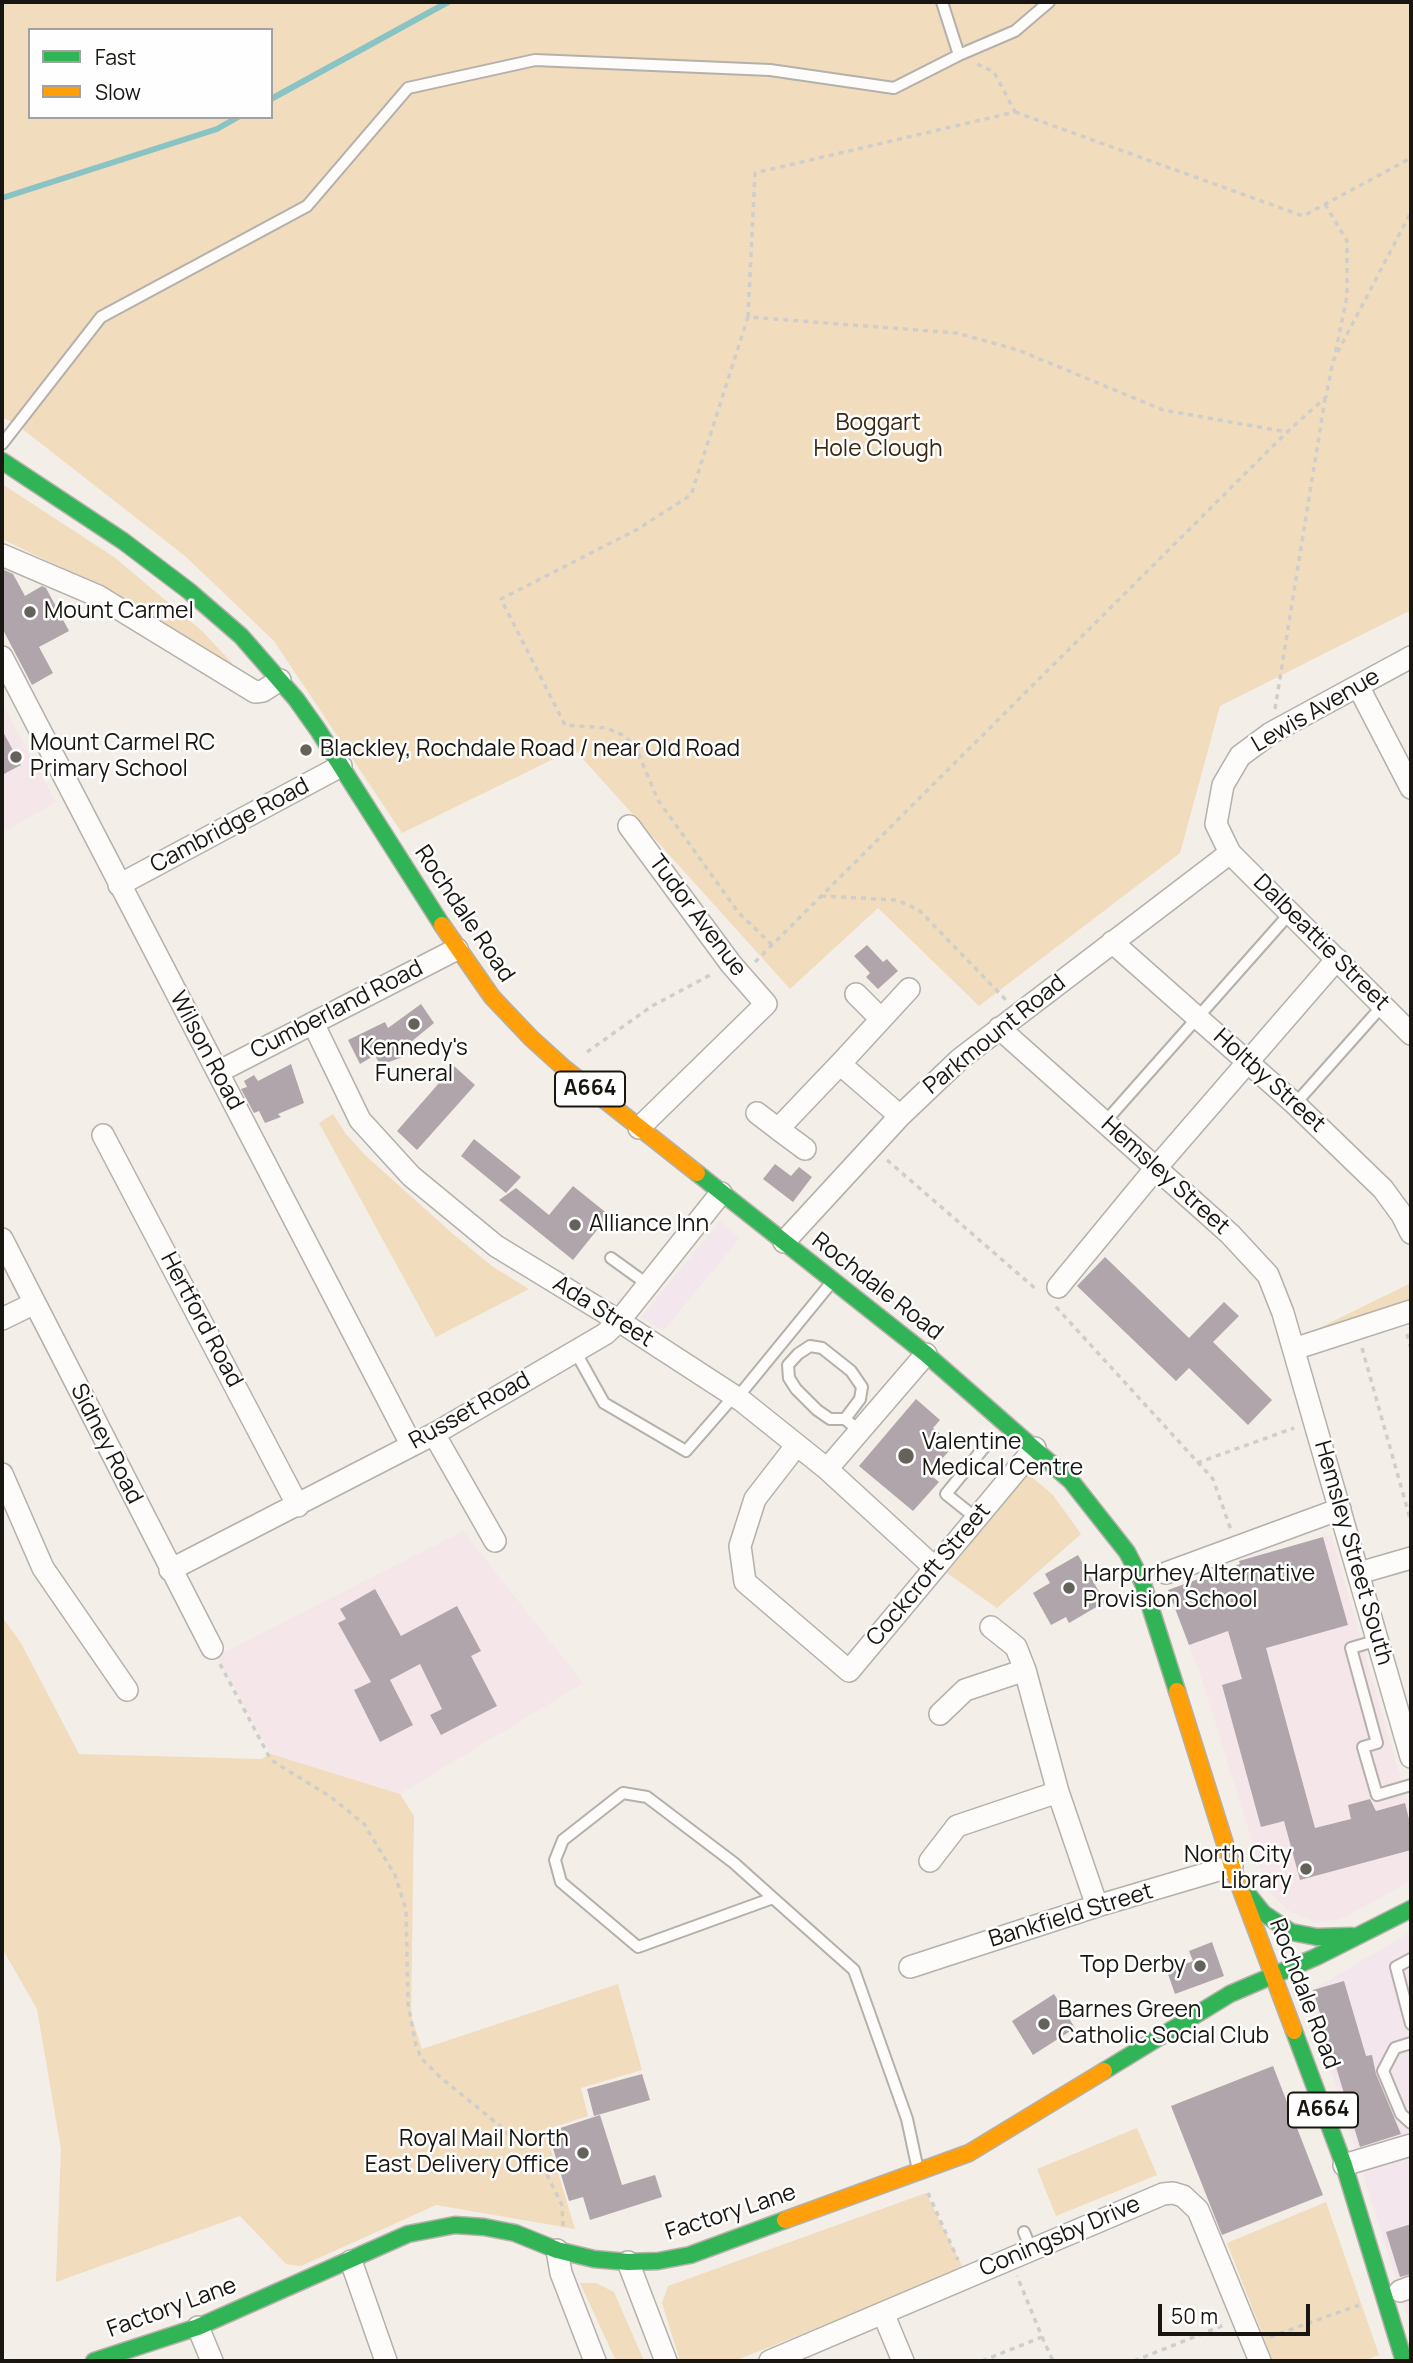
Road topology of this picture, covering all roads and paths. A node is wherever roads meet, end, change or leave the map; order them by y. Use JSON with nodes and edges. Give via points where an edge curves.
{"nodes":[{"id":1,"x":942,"y":2,"type":"edge"},
{"id":2,"x":1049,"y":2,"type":"edge"},
{"id":3,"x":960,"y":55,"type":"junction"},
{"id":4,"x":1015,"y":112,"type":"junction"},
{"id":5,"x":1411,"y":158,"type":"edge"},
{"id":6,"x":1325,"y":204,"type":"junction"},
{"id":7,"x":1411,"y":212,"type":"edge"},
{"id":8,"x":748,"y":317,"type":"junction"},
{"id":9,"x":1333,"y":361,"type":"junction"},
{"id":10,"x":1326,"y":397,"type":"junction"},
{"id":11,"x":1287,"y":432,"type":"junction"},
{"id":12,"x":2,"y":444,"type":"edge"},
{"id":13,"x":2,"y":461,"type":"edge"},
{"id":14,"x":2,"y":555,"type":"edge"},
{"id":15,"x":2,"y":657,"type":"edge"},
{"id":16,"x":1411,"y":657,"type":"edge"},
{"id":17,"x":280,"y":680,"type":"junction"},
{"id":18,"x":1358,"y":685,"type":"junction"},
{"id":19,"x":1271,"y":733,"type":"junction"},
{"id":20,"x":341,"y":766,"type":"junction"},
{"id":21,"x":1411,"y":788,"type":"edge"},
{"id":22,"x":629,"y":826,"type":"dead end"},
{"id":23,"x":1230,"y":853,"type":"junction"},
{"id":24,"x":119,"y":885,"type":"junction"},
{"id":25,"x":821,"y":896,"type":"junction"},
{"id":26,"x":1291,"y":912,"type":"junction"},
{"id":27,"x":1112,"y":942,"type":"junction"},
{"id":28,"x":772,"y":945,"type":"junction"},
{"id":29,"x":457,"y":949,"type":"junction"},
{"id":30,"x":1336,"y":959,"type":"junction"},
{"id":31,"x":736,"y":970,"type":"junction"},
{"id":32,"x":909,"y":989,"type":"dead end"},
{"id":33,"x":856,"y":994,"type":"dead end"},
{"id":34,"x":1383,"y":1005,"type":"junction"},
{"id":35,"x":1018,"y":1013,"type":"junction"},
{"id":36,"x":1198,"y":1017,"type":"junction"},
{"id":37,"x":881,"y":1019,"type":"junction"},
{"id":38,"x":313,"y":1023,"type":"junction"},
{"id":39,"x":999,"y":1028,"type":"junction"},
{"id":40,"x":1411,"y":1034,"type":"edge"},
{"id":41,"x":1247,"y":1061,"type":"junction"},
{"id":42,"x":840,"y":1064,"type":"junction"},
{"id":43,"x":564,"y":1068,"type":"junction"},
{"id":44,"x":218,"y":1072,"type":"junction"},
{"id":45,"x":1295,"y":1104,"type":"junction"},
{"id":46,"x":757,"y":1113,"type":"dead end"},
{"id":47,"x":900,"y":1116,"type":"junction"},
{"id":48,"x":1105,"y":1122,"type":"junction"},
{"id":49,"x":639,"y":1128,"type":"junction"},
{"id":50,"x":778,"y":1129,"type":"junction"},
{"id":51,"x":103,"y":1135,"type":"dead end"},
{"id":52,"x":872,"y":1147,"type":"junction"},
{"id":53,"x":805,"y":1149,"type":"dead end"},
{"id":54,"x":1156,"y":1168,"type":"junction"},
{"id":55,"x":721,"y":1193,"type":"junction"},
{"id":56,"x":1411,"y":1233,"type":"edge"},
{"id":57,"x":2,"y":1239,"type":"edge"},
{"id":58,"x":783,"y":1242,"type":"junction"},
{"id":59,"x":611,"y":1258,"type":"dead end"},
{"id":60,"x":832,"y":1281,"type":"junction"},
{"id":61,"x":647,"y":1284,"type":"junction"},
{"id":62,"x":1051,"y":1295,"type":"junction"},
{"id":63,"x":35,"y":1303,"type":"junction"},
{"id":64,"x":1411,"y":1311,"type":"edge"},
{"id":65,"x":2,"y":1319,"type":"edge"},
{"id":66,"x":619,"y":1321,"type":"junction"},
{"id":67,"x":1358,"y":1329,"type":"junction"},
{"id":68,"x":1294,"y":1349,"type":"junction"},
{"id":69,"x":575,"y":1351,"type":"junction"},
{"id":70,"x":926,"y":1354,"type":"junction"},
{"id":71,"x":735,"y":1397,"type":"junction"},
{"id":72,"x":1314,"y":1421,"type":"junction"},
{"id":73,"x":853,"y":1426,"type":"junction"},
{"id":74,"x":434,"y":1434,"type":"junction"},
{"id":75,"x":411,"y":1444,"type":"junction"},
{"id":76,"x":796,"y":1446,"type":"junction"},
{"id":77,"x":986,"y":1446,"type":"dead end"},
{"id":78,"x":1035,"y":1448,"type":"junction"},
{"id":79,"x":1198,"y":1463,"type":"junction"},
{"id":80,"x":827,"y":1469,"type":"junction"},
{"id":81,"x":2,"y":1474,"type":"edge"},
{"id":82,"x":298,"y":1506,"type":"junction"},
{"id":83,"x":1340,"y":1509,"type":"junction"},
{"id":84,"x":976,"y":1518,"type":"junction"},
{"id":85,"x":1411,"y":1522,"type":"edge"},
{"id":86,"x":495,"y":1541,"type":"dead end"},
{"id":87,"x":1236,"y":1546,"type":"junction"},
{"id":88,"x":1411,"y":1558,"type":"edge"},
{"id":89,"x":935,"y":1568,"type":"junction"},
{"id":90,"x":170,"y":1570,"type":"junction"},
{"id":91,"x":1166,"y":1573,"type":"dead end"},
{"id":92,"x":1359,"y":1573,"type":"junction"},
{"id":93,"x":991,"y":1627,"type":"dead end"},
{"id":94,"x":1378,"y":1640,"type":"junction"},
{"id":95,"x":212,"y":1648,"type":"joint"},
{"id":96,"x":1025,"y":1670,"type":"junction"},
{"id":97,"x":1402,"y":1685,"type":"edge"},
{"id":98,"x":127,"y":1690,"type":"dead end"},
{"id":99,"x":940,"y":1714,"type":"dead end"},
{"id":100,"x":1411,"y":1757,"type":"edge"},
{"id":101,"x":1411,"y":1785,"type":"edge"},
{"id":102,"x":1058,"y":1792,"type":"junction"},
{"id":103,"x":930,"y":1861,"type":"dead end"},
{"id":104,"x":1234,"y":1872,"type":"junction"},
{"id":105,"x":773,"y":1898,"type":"junction"},
{"id":106,"x":1097,"y":1906,"type":"junction"},
{"id":107,"x":1411,"y":1909,"type":"edge"},
{"id":108,"x":1362,"y":1934,"type":"junction"},
{"id":109,"x":1411,"y":1959,"type":"edge"},
{"id":110,"x":910,"y":1967,"type":"dead end"},
{"id":111,"x":1271,"y":1976,"type":"junction"},
{"id":112,"x":1411,"y":2024,"type":"edge"},
{"id":113,"x":1411,"y":2043,"type":"edge"},
{"id":114,"x":1395,"y":2048,"type":"junction"},
{"id":115,"x":1411,"y":2052,"type":"edge"},
{"id":116,"x":1411,"y":2123,"type":"edge"},
{"id":117,"x":1411,"y":2145,"type":"edge"},
{"id":118,"x":1343,"y":2165,"type":"junction"},
{"id":119,"x":921,"y":2179,"type":"junction"},
{"id":120,"x":557,"y":2250,"type":"junction"},
{"id":121,"x":1010,"y":2259,"type":"junction"},
{"id":122,"x":351,"y":2261,"type":"junction"},
{"id":123,"x":628,"y":2262,"type":"junction"},
{"id":124,"x":966,"y":2277,"type":"junction"},
{"id":125,"x":1367,"y":2301,"type":"dead end"},
{"id":126,"x":883,"y":2312,"type":"junction"},
{"id":127,"x":1242,"y":2318,"type":"junction"},
{"id":128,"x":198,"y":2327,"type":"junction"},
{"id":129,"x":1042,"y":2337,"type":"junction"},
{"id":130,"x":1256,"y":2352,"type":"edge"},
{"id":131,"x":94,"y":2361,"type":"edge"},
{"id":132,"x":212,"y":2361,"type":"edge"},
{"id":133,"x":386,"y":2361,"type":"edge"},
{"id":134,"x":595,"y":2361,"type":"edge"},
{"id":135,"x":666,"y":2361,"type":"edge"},
{"id":136,"x":770,"y":2361,"type":"edge"},
{"id":137,"x":903,"y":2361,"type":"edge"},
{"id":138,"x":982,"y":2361,"type":"edge"},
{"id":139,"x":1053,"y":2361,"type":"edge"},
{"id":140,"x":1135,"y":2361,"type":"edge"},
{"id":141,"x":1404,"y":2361,"type":"edge"}],
"edges":[{"from":1,"to":3,"type":"lane"},
{"from":2,"to":3,"type":"lane","via":[[1015,31]]},
{"from":3,"to":4,"type":"path","via":[[994,72]]},
{"from":3,"to":12,"type":"lane","via":[[894,89],[770,70],[535,60],[408,88],[307,206],[101,317]]},
{"from":4,"to":6,"type":"path","via":[[1303,216]]},
{"from":4,"to":8,"type":"path","via":[[755,173]]},
{"from":5,"to":6,"type":"path"},
{"from":6,"to":9,"type":"path","via":[[1347,241],[1347,296]]},
{"from":7,"to":9,"type":"path"},
{"from":8,"to":11,"type":"path","via":[[957,333],[1018,350],[1163,410]]},
{"from":8,"to":28,"type":"path","via":[[691,495],[636,530],[501,599],[565,725],[607,728],[625,736],[636,748],[658,800],[738,912]]},
{"from":9,"to":10,"type":"path"},
{"from":10,"to":11,"type":"path"},
{"from":10,"to":19,"type":"path"},
{"from":11,"to":25,"type":"path"},
{"from":13,"to":17,"type":"main road","name":"Rochdale Road","number":"A664","via":[[189,591],[241,636]]},
{"from":14,"to":17,"type":"street","via":[[97,596],[255,692]]},
{"from":15,"to":24,"type":"street","name":"Wilson Road"},
{"from":16,"to":18,"type":"street","name":"Lewis Avenue"},
{"from":17,"to":20,"type":"main road","name":"Rochdale Road","number":"A664"},
{"from":18,"to":19,"type":"street","name":"Lewis Avenue"},
{"from":18,"to":21,"type":"street"},
{"from":19,"to":23,"type":"street","name":"Lewis Avenue","via":[[1240,756],[1223,785],[1216,824]]},
{"from":20,"to":24,"type":"street","name":"Cambridge Road"},
{"from":20,"to":29,"type":"main road","name":"Rochdale Road","number":"A664"},
{"from":22,"to":31,"type":"street","name":"Tudor Avenue"},
{"from":23,"to":26,"type":"street","name":"Dalbeattie Street"},
{"from":23,"to":27,"type":"street","name":"Parkmount Road"},
{"from":24,"to":44,"type":"street","name":"Wilson Road"},
{"from":25,"to":28,"type":"path"},
{"from":25,"to":35,"type":"path","via":[[897,900],[919,910]]},
{"from":26,"to":30,"type":"street","name":"Dalbeattie Street"},
{"from":26,"to":36,"type":"lane"},
{"from":27,"to":35,"type":"street","name":"Parkmount Road"},
{"from":27,"to":36,"type":"street","name":"Holtby Street"},
{"from":28,"to":31,"type":"path"},
{"from":29,"to":38,"type":"street","name":"Cumberland Road"},
{"from":29,"to":43,"type":"main road","name":"Rochdale Road","number":"A664","via":[[492,997]]},
{"from":30,"to":34,"type":"street","name":"Dalbeattie Street"},
{"from":30,"to":41,"type":"street"},
{"from":31,"to":43,"type":"path","via":[[652,1006]]},
{"from":31,"to":49,"type":"street","name":"Tudor Avenue","via":[[766,1004]]},
{"from":32,"to":37,"type":"street"},
{"from":33,"to":37,"type":"street"},
{"from":34,"to":40,"type":"street","name":"Dalbeattie Street"},
{"from":34,"to":45,"type":"lane"},
{"from":35,"to":39,"type":"street","name":"Parkmount Road"},
{"from":36,"to":41,"type":"street","name":"Holtby Street"},
{"from":36,"to":48,"type":"lane"},
{"from":37,"to":42,"type":"street"},
{"from":38,"to":44,"type":"street","name":"Cumberland Road"},
{"from":38,"to":66,"type":"street","name":"Ada Street","via":[[360,1121],[411,1176],[496,1247]]},
{"from":39,"to":47,"type":"street","name":"Parkmount Road"},
{"from":39,"to":48,"type":"street","name":"Hemsley Street"},
{"from":41,"to":45,"type":"street","name":"Holtby Street"},
{"from":41,"to":54,"type":"street"},
{"from":42,"to":47,"type":"street"},
{"from":42,"to":50,"type":"street"},
{"from":43,"to":49,"type":"main road","name":"Rochdale Road","number":"A664"},
{"from":44,"to":75,"type":"street","name":"Wilson Road"},
{"from":45,"to":56,"type":"street","name":"Holtby Street","via":[[1384,1189]]},
{"from":46,"to":50,"type":"street"},
{"from":47,"to":52,"type":"street","name":"Parkmount Road"},
{"from":48,"to":54,"type":"street","name":"Hemsley Street"},
{"from":49,"to":55,"type":"main road","name":"Rochdale Road","number":"A664"},
{"from":50,"to":53,"type":"street"},
{"from":51,"to":82,"type":"street","name":"Hertford Road"},
{"from":52,"to":58,"type":"street","name":"Parkmount Road"},
{"from":52,"to":62,"type":"path"},
{"from":54,"to":62,"type":"street"},
{"from":54,"to":68,"type":"street","name":"Hemsley Street","via":[[1268,1275]]},
{"from":55,"to":58,"type":"main road","name":"Rochdale Road","number":"A664"},
{"from":55,"to":61,"type":"street","name":"Russet Road"},
{"from":57,"to":63,"type":"street","name":"Sidney Road"},
{"from":58,"to":60,"type":"main road","name":"Rochdale Road","number":"A664"},
{"from":59,"to":61,"type":"lane"},
{"from":60,"to":70,"type":"main road","name":"Rochdale Road","number":"A664"},
{"from":60,"to":71,"type":"lane"},
{"from":61,"to":66,"type":"street","name":"Russet Road"},
{"from":62,"to":79,"type":"path"},
{"from":63,"to":65,"type":"street"},
{"from":63,"to":90,"type":"street","name":"Sidney Road"},
{"from":64,"to":67,"type":"street"},
{"from":66,"to":69,"type":"street","name":"Russet Road"},
{"from":66,"to":71,"type":"street","name":"Ada Street"},
{"from":67,"to":68,"type":"street"},
{"from":67,"to":85,"type":"path"},
{"from":68,"to":72,"type":"street","name":"Hemsley Street South"},
{"from":69,"to":71,"type":"lane","via":[[604,1403],[686,1451]]},
{"from":69,"to":74,"type":"street","name":"Russet Road"},
{"from":70,"to":73,"type":"street"},
{"from":70,"to":78,"type":"main road","name":"Rochdale Road","number":"A664"},
{"from":71,"to":76,"type":"street","name":"Ada Street"},
{"from":72,"to":79,"type":"path"},
{"from":72,"to":83,"type":"street","name":"Hemsley Street South"},
{"from":73,"to":73,"type":"lane","via":[[862,1387],[851,1371],[822,1348],[810,1346],[797,1354],[788,1365],[789,1378],[817,1410]]},
{"from":73,"to":80,"type":"street"},
{"from":74,"to":75,"type":"street","name":"Russet Road"},
{"from":74,"to":86,"type":"street"},
{"from":75,"to":82,"type":"street","name":"Russet Road"},
{"from":76,"to":80,"type":"street","name":"Ada Street"},
{"from":76,"to":89,"type":"street","name":"Cockcroft Street","via":[[755,1499],[740,1546],[746,1581],[849,1671]]},
{"from":77,"to":84,"type":"lane","via":[[946,1494]]},
{"from":78,"to":84,"type":"street","name":"Cockcroft Street"},
{"from":78,"to":104,"type":"main road","name":"Rochdale Road","number":"A664","via":[[1071,1481],[1103,1520],[1142,1581]]},
{"from":79,"to":87,"type":"path","via":[[1213,1479]]},
{"from":80,"to":89,"type":"street","name":"Ada Street"},
{"from":81,"to":98,"type":"street","via":[[43,1568]]},
{"from":82,"to":90,"type":"street","name":"Russet Road"},
{"from":83,"to":87,"type":"street"},
{"from":83,"to":92,"type":"street","name":"Hemsley Street South"},
{"from":84,"to":89,"type":"street","name":"Cockcroft Street"},
{"from":87,"to":91,"type":"street"},
{"from":88,"to":92,"type":"street"},
{"from":90,"to":95,"type":"street","name":"Sidney Road"},
{"from":92,"to":94,"type":"street","name":"Hemsley Street South"},
{"from":93,"to":96,"type":"street","via":[[1016,1647]]},
{"from":94,"to":97,"type":"street","name":"Hemsley Street South"},
{"from":94,"to":101,"type":"lane","via":[[1351,1648],[1377,1743],[1363,1747],[1377,1795]]},
{"from":95,"to":120,"type":"path","via":[[271,1760],[331,1797],[364,1824],[395,1875],[406,1910],[408,2004],[421,2058],[545,2171],[562,2205]]},
{"from":96,"to":99,"type":"street","via":[[965,1690]]},
{"from":96,"to":102,"type":"street"},
{"from":97,"to":100,"type":"street","name":"Hemsley Street South"},
{"from":102,"to":103,"type":"street","via":[[957,1826]]},
{"from":102,"to":106,"type":"street"},
{"from":104,"to":106,"type":"street","name":"Bankfield Street"},
{"from":104,"to":108,"type":"main road","via":[[1248,1897],[1290,1932],[1317,1937]]},
{"from":104,"to":111,"type":"main road","name":"Rochdale Road","number":"A664"},
{"from":105,"to":105,"type":"lane","via":[[647,1797],[622,1793],[563,1840],[555,1860],[561,1882],[638,1947]]},
{"from":105,"to":119,"type":"lane","via":[[854,1970],[907,2119]]},
{"from":106,"to":110,"type":"street","name":"Bankfield Street"},
{"from":107,"to":108,"type":"main road","name":"Factory Lane"},
{"from":108,"to":111,"type":"main road","name":"Factory Lane"},
{"from":109,"to":112,"type":"lane","via":[[1396,1966]]},
{"from":111,"to":118,"type":"main road","name":"Rochdale Road","number":"A664"},
{"from":111,"to":119,"type":"main road","name":"Factory Lane","via":[[1220,2000]]},
{"from":113,"to":114,"type":"lane"},
{"from":114,"to":115,"type":"lane"},
{"from":114,"to":116,"type":"lane","via":[[1383,2071],[1401,2113]]},
{"from":117,"to":118,"type":"street"},
{"from":118,"to":141,"type":"main road","name":"Rochdale Road","number":"A664"},
{"from":119,"to":123,"type":"main road","name":"Factory Lane","via":[[690,2255]]},
{"from":119,"to":124,"type":"path"},
{"from":120,"to":122,"type":"main road","name":"Factory Lane","via":[[514,2233],[455,2225],[408,2234]]},
{"from":120,"to":123,"type":"main road","name":"Factory Lane"},
{"from":120,"to":134,"type":"street","via":[[561,2273]]},
{"from":121,"to":124,"type":"street","name":"Coningsby Drive"},
{"from":121,"to":127,"type":"street","name":"Coningsby Drive","via":[[1028,2241],[1163,2194],[1183,2196],[1198,2210]]},
{"from":121,"to":129,"type":"path"},
{"from":122,"to":128,"type":"main road","name":"Factory Lane"},
{"from":122,"to":133,"type":"street"},
{"from":123,"to":135,"type":"street"},
{"from":124,"to":126,"type":"street","name":"Coningsby Drive"},
{"from":125,"to":130,"type":"path"},
{"from":126,"to":136,"type":"street","name":"Coningsby Drive"},
{"from":126,"to":137,"type":"street"},
{"from":127,"to":130,"type":"street","name":"Coningsby Drive"},
{"from":127,"to":140,"type":"path"},
{"from":128,"to":131,"type":"main road","name":"Factory Lane"},
{"from":128,"to":132,"type":"street"},
{"from":129,"to":138,"type":"path"},
{"from":129,"to":139,"type":"path"}]}
